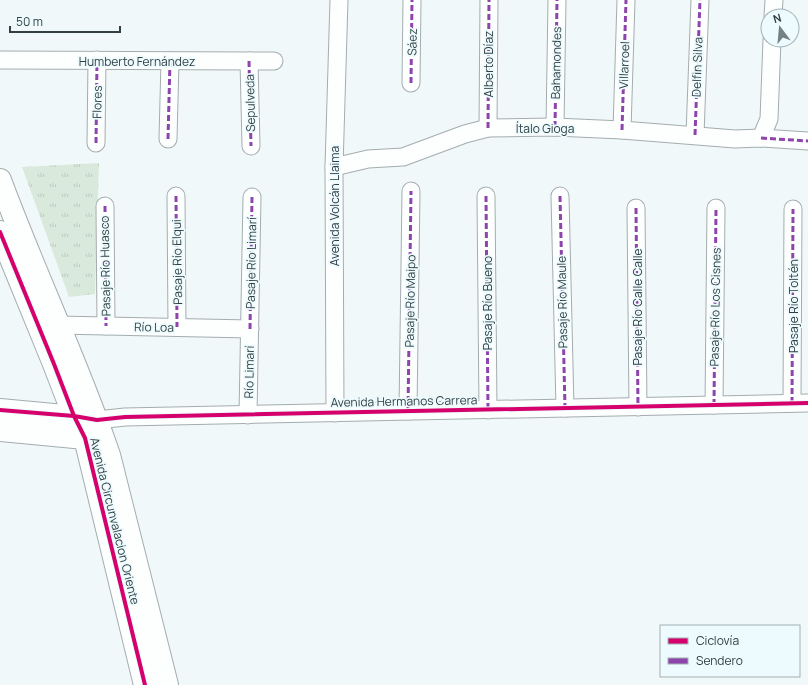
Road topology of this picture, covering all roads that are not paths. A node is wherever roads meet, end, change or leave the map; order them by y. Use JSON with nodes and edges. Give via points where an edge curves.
{"nodes":[{"id":1,"x":339,"y":0,"type":"edge"},
{"id":2,"x":412,"y":0,"type":"edge"},
{"id":3,"x":489,"y":0,"type":"edge"},
{"id":4,"x":557,"y":0,"type":"edge"},
{"id":5,"x":626,"y":0,"type":"edge"},
{"id":6,"x":700,"y":0,"type":"edge"},
{"id":7,"x":772,"y":48,"type":"edge"},
{"id":8,"x":0,"y":60,"type":"edge"},
{"id":9,"x":97,"y":60,"type":"junction"},
{"id":10,"x":170,"y":61,"type":"junction"},
{"id":11,"x":250,"y":61,"type":"junction"},
{"id":12,"x":274,"y":61,"type":"dead end"},
{"id":13,"x":411,"y":84,"type":"dead end"},
{"id":14,"x":555,"y":127,"type":"junction"},
{"id":15,"x":488,"y":128,"type":"junction"},
{"id":16,"x":622,"y":130,"type":"junction"},
{"id":17,"x":695,"y":135,"type":"junction"},
{"id":18,"x":761,"y":138,"type":"junction"},
{"id":19,"x":168,"y":139,"type":"dead end"},
{"id":20,"x":808,"y":141,"type":"edge"},
{"id":21,"x":96,"y":143,"type":"dead end"},
{"id":22,"x":251,"y":146,"type":"dead end"},
{"id":23,"x":334,"y":167,"type":"junction"},
{"id":24,"x":0,"y":180,"type":"edge"},
{"id":25,"x":411,"y":191,"type":"dead end"},
{"id":26,"x":176,"y":196,"type":"dead end"},
{"id":27,"x":486,"y":196,"type":"dead end"},
{"id":28,"x":560,"y":196,"type":"dead end"},
{"id":29,"x":252,"y":197,"type":"dead end"},
{"id":30,"x":105,"y":206,"type":"dead end"},
{"id":31,"x":636,"y":208,"type":"dead end"},
{"id":32,"x":716,"y":208,"type":"dead end"},
{"id":33,"x":793,"y":209,"type":"dead end"},
{"id":34,"x":0,"y":232,"type":"edge"},
{"id":35,"x":58,"y":325,"type":"junction"},
{"id":36,"x":106,"y":326,"type":"junction"},
{"id":37,"x":177,"y":327,"type":"junction"},
{"id":38,"x":250,"y":328,"type":"junction"},
{"id":39,"x":800,"y":403,"type":"edge"},
{"id":40,"x":714,"y":405,"type":"junction"},
{"id":41,"x":638,"y":407,"type":"junction"},
{"id":42,"x":565,"y":408,"type":"junction"},
{"id":43,"x":0,"y":410,"type":"edge"},
{"id":44,"x":488,"y":410,"type":"junction"},
{"id":45,"x":408,"y":411,"type":"junction"},
{"id":46,"x":335,"y":413,"type":"junction"},
{"id":47,"x":248,"y":414,"type":"junction"},
{"id":48,"x":74,"y":416,"type":"junction"},
{"id":49,"x":97,"y":420,"type":"junction"},
{"id":50,"x":0,"y":430,"type":"edge"},
{"id":51,"x":85,"y":438,"type":"junction"},
{"id":52,"x":144,"y":685,"type":"edge"},
{"id":53,"x":167,"y":685,"type":"edge"}],
"edges":[{"from":1,"to":23,"type":"street","name":"Avenida Volcán Llaima"},
{"from":2,"to":13,"type":"street","name":"Sáez"},
{"from":3,"to":15,"type":"street","name":"Alberto Díaz"},
{"from":4,"to":14,"type":"street","name":"Bahamondes"},
{"from":5,"to":16,"type":"street","name":"Villarroel"},
{"from":6,"to":17,"type":"street","name":"Delfin Silva"},
{"from":7,"to":18,"type":"street","via":[[769,119]]},
{"from":8,"to":9,"type":"street","name":"Humberto Fernández"},
{"from":9,"to":10,"type":"street","name":"Humberto Fernández"},
{"from":9,"to":21,"type":"street","name":"Flores"},
{"from":10,"to":11,"type":"street","name":"Humberto Fernández"},
{"from":10,"to":19,"type":"street"},
{"from":11,"to":12,"type":"street","name":"Humberto Fernández"},
{"from":11,"to":22,"type":"street","name":"Sepulveda"},
{"from":14,"to":15,"type":"street","name":"Ítalo Gioga"},
{"from":14,"to":16,"type":"street","name":"Ítalo Gioga"},
{"from":15,"to":23,"type":"street","name":"Ítalo Gioga","via":[[403,157],[368,159]]},
{"from":16,"to":17,"type":"street","name":"Ítalo Gioga"},
{"from":17,"to":18,"type":"street","name":"Ítalo Gioga","via":[[735,139]]},
{"from":18,"to":20,"type":"street","name":"Ítalo Gioga"},
{"from":23,"to":46,"type":"street","name":"Avenida Volcán Llaima"},
{"from":24,"to":35,"type":"street","name":"Avenida Circunvalacion Oriente"},
{"from":25,"to":45,"type":"street","name":"Pasaje Río Maipo"},
{"from":26,"to":37,"type":"street","name":"Pasaje Río Elqui"},
{"from":27,"to":44,"type":"street","name":"Pasaje Río Bueno"},
{"from":28,"to":42,"type":"street","name":"Pasaje Río Maule"},
{"from":29,"to":38,"type":"street","name":"Pasaje Río Limarí"},
{"from":30,"to":36,"type":"street","name":"Pasaje Río Huasco"},
{"from":31,"to":41,"type":"street","name":"Pasaje Río Calle Calle"},
{"from":32,"to":40,"type":"street","name":"Pasaje Río Los Cisnes"},
{"from":33,"to":39,"type":"street","name":"Pasaje Río Toltén"},
{"from":34,"to":48,"type":"street","name":"Avenida Circunvalacion Oriente"},
{"from":35,"to":36,"type":"street","name":"Río Loa"},
{"from":35,"to":49,"type":"street","name":"Avenida Circunvalacion Oriente"},
{"from":36,"to":37,"type":"street","name":"Río Loa"},
{"from":37,"to":38,"type":"street","name":"Río Loa"},
{"from":38,"to":47,"type":"street","name":"Río Limarí"},
{"from":39,"to":40,"type":"street","name":"Avenida Hermanos Carrera"},
{"from":40,"to":41,"type":"street","name":"Avenida Hermanos Carrera"},
{"from":41,"to":42,"type":"street","name":"Avenida Hermanos Carrera"},
{"from":42,"to":44,"type":"street","name":"Avenida Hermanos Carrera"},
{"from":43,"to":48,"type":"street","name":"Avenida Hermanos Carrera"},
{"from":44,"to":45,"type":"street","name":"Avenida Hermanos Carrera"},
{"from":45,"to":46,"type":"street","name":"Avenida Hermanos Carrera"},
{"from":46,"to":47,"type":"street","name":"Avenida Hermanos Carrera"},
{"from":47,"to":49,"type":"street","name":"Avenida Hermanos Carrera"},
{"from":48,"to":49,"type":"street","name":"Avenida Hermanos Carrera"},
{"from":48,"to":51,"type":"street","name":"Avenida Circunvalacion Oriente"},
{"from":49,"to":51,"type":"street"},
{"from":49,"to":53,"type":"street","name":"Avenida Circunvalacion Oriente","via":[[129,533]]},
{"from":50,"to":51,"type":"street"},
{"from":51,"to":52,"type":"street","name":"Avenida Circunvalacion Oriente"}]}
